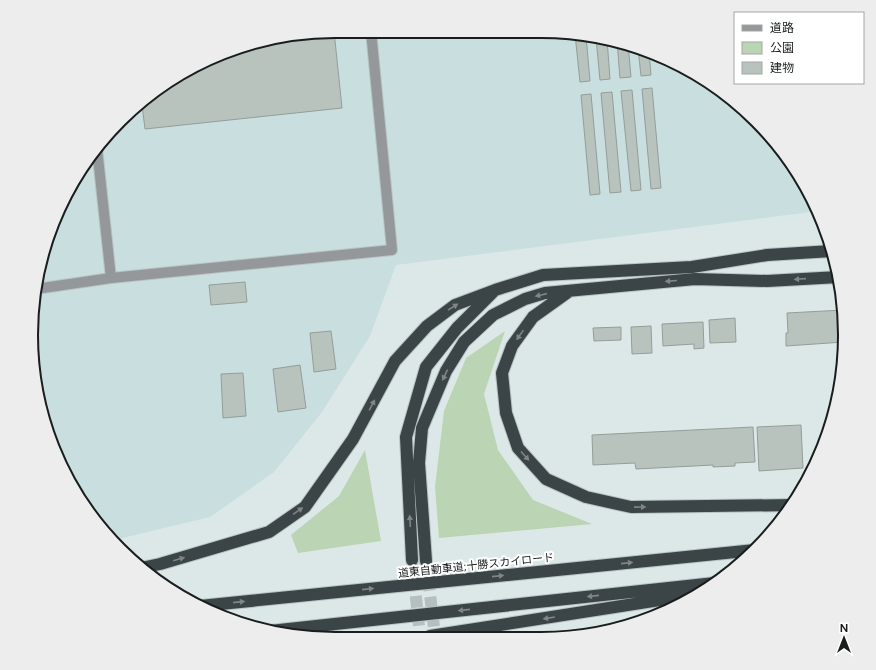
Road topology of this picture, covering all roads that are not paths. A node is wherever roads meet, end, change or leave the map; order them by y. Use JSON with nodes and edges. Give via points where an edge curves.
{"nodes":[{"id":1,"x":372,"y":38,"type":"edge"},
{"id":2,"x":98,"y":156,"type":"edge"},
{"id":3,"x":826,"y":251,"type":"edge"},
{"id":4,"x":832,"y":277,"type":"edge"},
{"id":5,"x":111,"y":278,"type":"junction"},
{"id":6,"x":42,"y":288,"type":"edge"},
{"id":7,"x":495,"y":290,"type":"junction"},
{"id":8,"x":569,"y":291,"type":"junction"},
{"id":9,"x":784,"y":505,"type":"edge"},
{"id":10,"x":744,"y":551,"type":"edge"},
{"id":11,"x":412,"y":560,"type":"tunnel mouth"},
{"id":12,"x":426,"y":560,"type":"tunnel mouth"},
{"id":13,"x":149,"y":566,"type":"edge"},
{"id":14,"x":702,"y":584,"type":"edge"},
{"id":15,"x":681,"y":597,"type":"edge"},
{"id":16,"x":212,"y":605,"type":"edge"},
{"id":17,"x":289,"y":628,"type":"edge"},
{"id":18,"x":456,"y":632,"type":"edge"}],
"edges":[{"from":1,"to":5,"type":"street","via":[[392,250]]},
{"from":2,"to":5,"type":"street"},
{"from":3,"to":7,"type":"highway","via":[[767,254],[692,267],[543,275]]},
{"from":4,"to":8,"type":"highway","one_way":true,"via":[[767,281],[695,279]]},
{"from":5,"to":6,"type":"street"},
{"from":11,"to":7,"type":"highway","one_way":true,"via":[[406,437],[426,367],[457,328]]},
{"from":13,"to":7,"type":"highway","one_way":true,"via":[[269,532],[305,507],[353,439],[395,361],[427,326],[455,305]]},
{"from":8,"to":9,"type":"highway","one_way":true,"via":[[533,317],[512,346],[502,373],[506,413],[518,448],[546,479],[586,497],[631,507]]},
{"from":8,"to":12,"type":"highway","one_way":true,"via":[[545,293],[525,299],[494,315],[464,342],[446,370],[422,428],[420,463]]},
{"from":16,"to":10,"type":"highway","name":"道東自動車道;十勝スカイロード","one_way":true},
{"from":14,"to":17,"type":"highway","one_way":true},
{"from":15,"to":18,"type":"highway","one_way":true}]}
